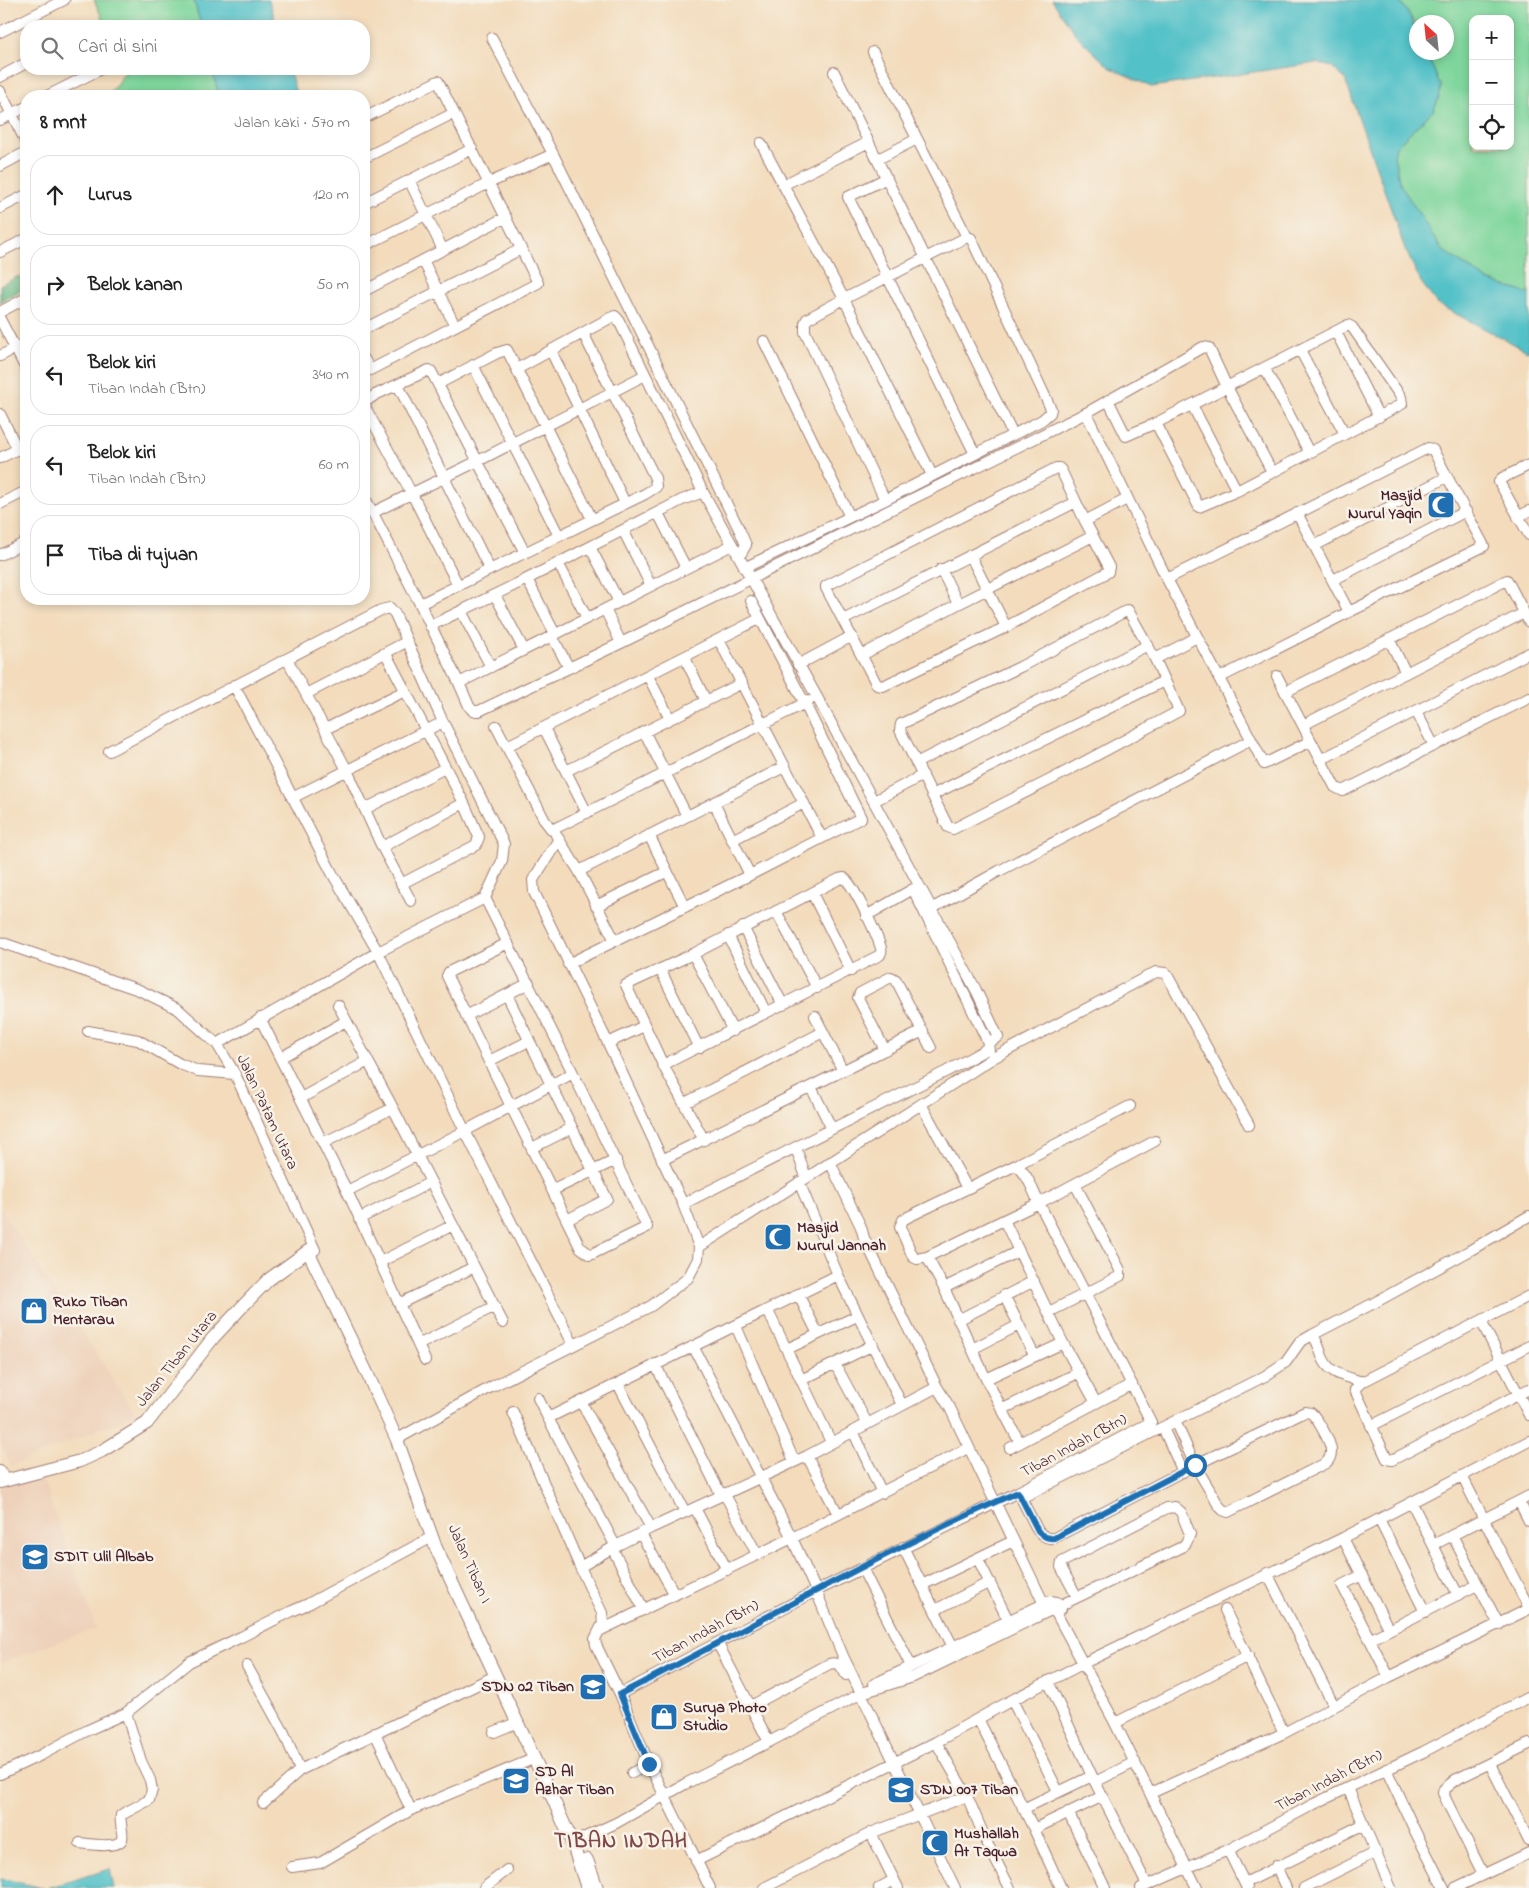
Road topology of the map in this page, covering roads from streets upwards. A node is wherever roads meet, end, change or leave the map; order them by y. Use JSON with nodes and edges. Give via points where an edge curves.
{"nodes":[{"id":1,"x":64,"y":0,"type":"edge"},
{"id":2,"x":24,"y":20,"type":"edge"},
{"id":3,"x":20,"y":22,"type":"edge"},
{"id":4,"x":0,"y":32,"type":"edge"},
{"id":5,"x":492,"y":38,"type":"dead end"},
{"id":6,"x":873,"y":52,"type":"dead end"},
{"id":7,"x":20,"y":66,"type":"edge"},
{"id":8,"x":834,"y":72,"type":"dead end"},
{"id":9,"x":89,"y":75,"type":"edge"},
{"id":10,"x":0,"y":76,"type":"edge"},
{"id":11,"x":59,"y":90,"type":"edge"},
{"id":12,"x":0,"y":91,"type":"edge"},
{"id":13,"x":20,"y":110,"type":"edge"},
{"id":14,"x":454,"y":113,"type":"junction"},
{"id":15,"x":12,"y":114,"type":"junction"},
{"id":16,"x":370,"y":115,"type":"edge"},
{"id":17,"x":0,"y":120,"type":"edge"},
{"id":18,"x":20,"y":130,"type":"edge"},
{"id":19,"x":918,"y":139,"type":"junction"},
{"id":20,"x":869,"y":142,"type":"junction"},
{"id":21,"x":761,"y":143,"type":"dead end"},
{"id":22,"x":472,"y":149,"type":"junction"},
{"id":23,"x":552,"y":154,"type":"junction"},
{"id":24,"x":20,"y":155,"type":"edge"},
{"id":25,"x":370,"y":155,"type":"edge"},
{"id":26,"x":878,"y":159,"type":"junction"},
{"id":27,"x":0,"y":166,"type":"edge"},
{"id":28,"x":887,"y":178,"type":"junction"},
{"id":29,"x":409,"y":180,"type":"junction"},
{"id":30,"x":489,"y":183,"type":"junction"},
{"id":31,"x":783,"y":185,"type":"junction"},
{"id":32,"x":20,"y":197,"type":"edge"},
{"id":33,"x":370,"y":200,"type":"edge"},
{"id":34,"x":0,"y":208,"type":"edge"},
{"id":35,"x":426,"y":215,"type":"junction"},
{"id":36,"x":506,"y":217,"type":"junction"},
{"id":37,"x":967,"y":237,"type":"junction"},
{"id":38,"x":20,"y":241,"type":"edge"},
{"id":39,"x":370,"y":243,"type":"edge"},
{"id":40,"x":521,"y":249,"type":"junction"},
{"id":41,"x":443,"y":250,"type":"junction"},
{"id":42,"x":0,"y":252,"type":"edge"},
{"id":43,"x":927,"y":258,"type":"junction"},
{"id":44,"x":423,"y":260,"type":"junction"},
{"id":45,"x":888,"y":278,"type":"junction"},
{"id":46,"x":370,"y":287,"type":"edge"},
{"id":47,"x":439,"y":292,"type":"junction"},
{"id":48,"x":844,"y":299,"type":"junction"},
{"id":49,"x":20,"y":301,"type":"edge"},
{"id":50,"x":0,"y":312,"type":"edge"},
{"id":51,"x":0,"y":319,"type":"edge"},
{"id":52,"x":370,"y":326,"type":"edge"},
{"id":53,"x":455,"y":326,"type":"junction"},
{"id":54,"x":1336,"y":332,"type":"junction"},
{"id":55,"x":583,"y":333,"type":"junction"},
{"id":56,"x":764,"y":341,"type":"dead end"},
{"id":57,"x":20,"y":346,"type":"edge"},
{"id":58,"x":15,"y":348,"type":"junction"},
{"id":59,"x":1300,"y":350,"type":"junction"},
{"id":60,"x":551,"y":351,"type":"junction"},
{"id":61,"x":0,"y":356,"type":"edge"},
{"id":62,"x":20,"y":358,"type":"edge"},
{"id":63,"x":473,"y":365,"type":"junction"},
{"id":64,"x":517,"y":369,"type":"junction"},
{"id":65,"x":1265,"y":369,"type":"junction"},
{"id":66,"x":370,"y":370,"type":"edge"},
{"id":67,"x":646,"y":375,"type":"junction"},
{"id":68,"x":438,"y":384,"type":"junction"},
{"id":69,"x":398,"y":385,"type":"junction"},
{"id":70,"x":1227,"y":387,"type":"junction"},
{"id":71,"x":613,"y":392,"type":"junction"},
{"id":72,"x":370,"y":398,"type":"edge"},
{"id":73,"x":1108,"y":400,"type":"junction"},
{"id":74,"x":1192,"y":405,"type":"junction"},
{"id":75,"x":580,"y":409,"type":"junction"},
{"id":76,"x":1086,"y":413,"type":"junction"},
{"id":77,"x":0,"y":414,"type":"edge"},
{"id":78,"x":370,"y":414,"type":"edge"},
{"id":79,"x":1379,"y":417,"type":"junction"},
{"id":80,"x":1156,"y":423,"type":"junction"},
{"id":81,"x":546,"y":427,"type":"junction"},
{"id":82,"x":1345,"y":434,"type":"junction"},
{"id":83,"x":1013,"y":435,"type":"junction"},
{"id":84,"x":512,"y":444,"type":"junction"},
{"id":85,"x":20,"y":445,"type":"edge"},
{"id":86,"x":20,"y":449,"type":"edge"},
{"id":87,"x":1310,"y":452,"type":"junction"},
{"id":88,"x":975,"y":454,"type":"junction"},
{"id":89,"x":0,"y":458,"type":"edge"},
{"id":90,"x":478,"y":461,"type":"junction"},
{"id":91,"x":1529,"y":465,"type":"edge"},
{"id":92,"x":1272,"y":472,"type":"junction"},
{"id":93,"x":932,"y":475,"type":"junction"},
{"id":94,"x":1447,"y":477,"type":"junction"},
{"id":95,"x":443,"y":478,"type":"junction"},
{"id":96,"x":703,"y":492,"type":"junction"},
{"id":97,"x":1237,"y":492,"type":"junction"},
{"id":98,"x":20,"y":494,"type":"edge"},
{"id":99,"x":412,"y":494,"type":"junction"},
{"id":100,"x":1127,"y":499,"type":"junction"},
{"id":101,"x":885,"y":500,"type":"junction"},
{"id":102,"x":1076,"y":502,"type":"junction"},
{"id":103,"x":625,"y":503,"type":"junction"},
{"id":104,"x":0,"y":504,"type":"edge"},
{"id":105,"x":370,"y":509,"type":"edge"},
{"id":106,"x":1466,"y":511,"type":"junction"},
{"id":107,"x":1529,"y":511,"type":"edge"},
{"id":108,"x":372,"y":513,"type":"junction"},
{"id":109,"x":658,"y":513,"type":"junction"},
{"id":110,"x":1297,"y":513,"type":"junction"},
{"id":111,"x":850,"y":517,"type":"junction"},
{"id":112,"x":1518,"y":517,"type":"junction"},
{"id":113,"x":592,"y":520,"type":"junction"},
{"id":114,"x":1085,"y":521,"type":"junction"},
{"id":115,"x":623,"y":530,"type":"junction"},
{"id":116,"x":1529,"y":534,"type":"edge"},
{"id":117,"x":560,"y":536,"type":"junction"},
{"id":118,"x":1093,"y":536,"type":"junction"},
{"id":119,"x":20,"y":545,"type":"edge"},
{"id":120,"x":732,"y":545,"type":"junction"},
{"id":121,"x":1316,"y":545,"type":"junction"},
{"id":122,"x":590,"y":547,"type":"junction"},
{"id":123,"x":525,"y":553,"type":"junction"},
{"id":124,"x":0,"y":555,"type":"edge"},
{"id":125,"x":970,"y":555,"type":"junction"},
{"id":126,"x":739,"y":557,"type":"junction"},
{"id":127,"x":558,"y":563,"type":"junction"},
{"id":128,"x":686,"y":568,"type":"junction"},
{"id":129,"x":744,"y":568,"type":"junction"},
{"id":130,"x":941,"y":569,"type":"junction"},
{"id":131,"x":490,"y":570,"type":"junction"},
{"id":132,"x":750,"y":578,"type":"junction"},
{"id":133,"x":527,"y":579,"type":"junction"},
{"id":134,"x":1168,"y":579,"type":"junction"},
{"id":135,"x":1333,"y":580,"type":"junction"},
{"id":136,"x":458,"y":586,"type":"junction"},
{"id":137,"x":651,"y":586,"type":"junction"},
{"id":138,"x":987,"y":590,"type":"junction"},
{"id":139,"x":495,"y":595,"type":"junction"},
{"id":140,"x":751,"y":601,"type":"dead end"},
{"id":141,"x":619,"y":602,"type":"junction"},
{"id":142,"x":420,"y":604,"type":"junction"},
{"id":143,"x":958,"y":604,"type":"junction"},
{"id":144,"x":605,"y":609,"type":"junction"},
{"id":145,"x":462,"y":611,"type":"junction"},
{"id":146,"x":1349,"y":612,"type":"junction"},
{"id":147,"x":1526,"y":617,"type":"edge"},
{"id":148,"x":587,"y":618,"type":"junction"},
{"id":149,"x":759,"y":619,"type":"junction"},
{"id":150,"x":843,"y":620,"type":"junction"},
{"id":151,"x":430,"y":626,"type":"junction"},
{"id":152,"x":1006,"y":627,"type":"junction"},
{"id":153,"x":554,"y":635,"type":"junction"},
{"id":154,"x":852,"y":636,"type":"junction"},
{"id":155,"x":1197,"y":637,"type":"junction"},
{"id":156,"x":1388,"y":639,"type":"junction"},
{"id":157,"x":719,"y":640,"type":"junction"},
{"id":158,"x":406,"y":642,"type":"junction"},
{"id":159,"x":621,"y":643,"type":"junction"},
{"id":160,"x":1148,"y":645,"type":"junction"},
{"id":161,"x":524,"y":650,"type":"junction"},
{"id":162,"x":1529,"y":653,"type":"edge"},
{"id":163,"x":386,"y":654,"type":"junction"},
{"id":164,"x":862,"y":655,"type":"junction"},
{"id":165,"x":684,"y":658,"type":"junction"},
{"id":166,"x":287,"y":659,"type":"junction"},
{"id":167,"x":1155,"y":659,"type":"junction"},
{"id":168,"x":798,"y":665,"type":"junction"},
{"id":169,"x":491,"y":667,"type":"junction"},
{"id":170,"x":569,"y":668,"type":"junction"},
{"id":171,"x":1406,"y":673,"type":"junction"},
{"id":172,"x":648,"y":676,"type":"junction"},
{"id":173,"x":1277,"y":676,"type":"dead end"},
{"id":174,"x":1218,"y":678,"type":"junction"},
{"id":175,"x":1164,"y":681,"type":"junction"},
{"id":176,"x":459,"y":683,"type":"junction"},
{"id":177,"x":742,"y":683,"type":"junction"},
{"id":178,"x":234,"y":685,"type":"junction"},
{"id":179,"x":405,"y":691,"type":"junction"},
{"id":180,"x":1285,"y":692,"type":"junction"},
{"id":181,"x":306,"y":694,"type":"junction"},
{"id":182,"x":1529,"y":698,"type":"edge"},
{"id":183,"x":818,"y":699,"type":"junction"},
{"id":184,"x":706,"y":701,"type":"junction"},
{"id":185,"x":805,"y":704,"type":"junction"},
{"id":186,"x":1416,"y":711,"type":"junction"},
{"id":187,"x":670,"y":719,"type":"junction"},
{"id":188,"x":443,"y":722,"type":"junction"},
{"id":189,"x":764,"y":724,"type":"junction"},
{"id":190,"x":496,"y":726,"type":"dead end"},
{"id":191,"x":1303,"y":726,"type":"junction"},
{"id":192,"x":544,"y":728,"type":"junction"},
{"id":193,"x":426,"y":729,"type":"junction"},
{"id":194,"x":325,"y":730,"type":"junction"},
{"id":195,"x":644,"y":731,"type":"junction"},
{"id":196,"x":1251,"y":740,"type":"junction"},
{"id":197,"x":1311,"y":741,"type":"junction"},
{"id":198,"x":507,"y":746,"type":"junction"},
{"id":199,"x":1434,"y":746,"type":"junction"},
{"id":200,"x":108,"y":751,"type":"dead end"},
{"id":201,"x":1320,"y":760,"type":"junction"},
{"id":202,"x":916,"y":763,"type":"junction"},
{"id":203,"x":784,"y":767,"type":"junction"},
{"id":204,"x":445,"y":768,"type":"junction"},
{"id":205,"x":347,"y":770,"type":"junction"},
{"id":206,"x":566,"y":771,"type":"junction"},
{"id":207,"x":665,"y":773,"type":"junction"},
{"id":208,"x":923,"y":775,"type":"junction"},
{"id":209,"x":932,"y":795,"type":"junction"},
{"id":210,"x":292,"y":798,"type":"junction"},
{"id":211,"x":874,"y":801,"type":"junction"},
{"id":212,"x":464,"y":803,"type":"junction"},
{"id":213,"x":714,"y":803,"type":"junction"},
{"id":214,"x":804,"y":803,"type":"junction"},
{"id":215,"x":365,"y":809,"type":"junction"},
{"id":216,"x":587,"y":813,"type":"junction"},
{"id":217,"x":687,"y":816,"type":"junction"},
{"id":218,"x":552,"y":830,"type":"junction"},
{"id":219,"x":648,"y":835,"type":"junction"},
{"id":220,"x":822,"y":838,"type":"junction"},
{"id":221,"x":559,"y":839,"type":"junction"},
{"id":222,"x":732,"y":840,"type":"junction"},
{"id":223,"x":382,"y":847,"type":"junction"},
{"id":224,"x":579,"y":871,"type":"junction"},
{"id":225,"x":666,"y":872,"type":"junction"},
{"id":226,"x":750,"y":875,"type":"junction"},
{"id":227,"x":401,"y":884,"type":"junction"},
{"id":228,"x":812,"y":893,"type":"junction"},
{"id":229,"x":485,"y":898,"type":"junction"},
{"id":230,"x":411,"y":901,"type":"dead end"},
{"id":231,"x":596,"y":906,"type":"junction"},
{"id":232,"x":685,"y":907,"type":"junction"},
{"id":233,"x":931,"y":909,"type":"junction"},
{"id":234,"x":776,"y":911,"type":"junction"},
{"id":235,"x":866,"y":916,"type":"junction"},
{"id":236,"x":744,"y":927,"type":"junction"},
{"id":237,"x":728,"y":935,"type":"junction"},
{"id":238,"x":0,"y":942,"type":"edge"},
{"id":239,"x":615,"y":942,"type":"junction"},
{"id":240,"x":508,"y":943,"type":"junction"},
{"id":241,"x":378,"y":952,"type":"junction"},
{"id":242,"x":693,"y":954,"type":"junction"},
{"id":243,"x":568,"y":964,"type":"junction"},
{"id":244,"x":660,"y":969,"type":"junction"},
{"id":245,"x":851,"y":971,"type":"junction"},
{"id":246,"x":529,"y":983,"type":"junction"},
{"id":247,"x":817,"y":988,"type":"junction"},
{"id":248,"x":507,"y":995,"type":"junction"},
{"id":249,"x":338,"y":1005,"type":"dead end"},
{"id":250,"x":783,"y":1005,"type":"junction"},
{"id":251,"x":766,"y":1013,"type":"junction"},
{"id":252,"x":466,"y":1016,"type":"junction"},
{"id":253,"x":815,"y":1016,"type":"dead end"},
{"id":254,"x":260,"y":1018,"type":"junction"},
{"id":255,"x":346,"y":1020,"type":"junction"},
{"id":256,"x":644,"y":1026,"type":"junction"},
{"id":257,"x":88,"y":1031,"type":"dead end"},
{"id":258,"x":733,"y":1031,"type":"junction"},
{"id":259,"x":923,"y":1031,"type":"junction"},
{"id":260,"x":823,"y":1032,"type":"junction"},
{"id":261,"x":529,"y":1041,"type":"junction"},
{"id":262,"x":217,"y":1044,"type":"junction"},
{"id":263,"x":608,"y":1044,"type":"junction"},
{"id":264,"x":988,"y":1045,"type":"junction"},
{"id":265,"x":699,"y":1048,"type":"junction"},
{"id":266,"x":931,"y":1048,"type":"dead end"},
{"id":267,"x":885,"y":1050,"type":"junction"},
{"id":268,"x":280,"y":1058,"type":"junction"},
{"id":269,"x":993,"y":1058,"type":"junction"},
{"id":270,"x":368,"y":1061,"type":"junction"},
{"id":271,"x":489,"y":1061,"type":"junction"},
{"id":272,"x":663,"y":1065,"type":"junction"},
{"id":273,"x":843,"y":1071,"type":"junction"},
{"id":274,"x":573,"y":1073,"type":"junction"},
{"id":275,"x":236,"y":1074,"type":"junction"},
{"id":276,"x":551,"y":1085,"type":"junction"},
{"id":277,"x":812,"y":1087,"type":"junction"},
{"id":278,"x":301,"y":1098,"type":"junction"},
{"id":279,"x":685,"y":1103,"type":"junction"},
{"id":280,"x":921,"y":1104,"type":"junction"},
{"id":281,"x":512,"y":1106,"type":"junction"},
{"id":282,"x":1130,"y":1106,"type":"dead end"},
{"id":283,"x":393,"y":1108,"type":"junction"},
{"id":284,"x":1249,"y":1125,"type":"dead end"},
{"id":285,"x":572,"y":1128,"type":"junction"},
{"id":286,"x":832,"y":1129,"type":"junction"},
{"id":287,"x":465,"y":1131,"type":"junction"},
{"id":288,"x":704,"y":1140,"type":"junction"},
{"id":289,"x":1155,"y":1142,"type":"dead end"},
{"id":290,"x":323,"y":1143,"type":"junction"},
{"id":291,"x":532,"y":1148,"type":"junction"},
{"id":292,"x":796,"y":1148,"type":"junction"},
{"id":293,"x":417,"y":1155,"type":"junction"},
{"id":294,"x":616,"y":1160,"type":"junction"},
{"id":295,"x":662,"y":1160,"type":"junction"},
{"id":296,"x":830,"y":1162,"type":"junction"},
{"id":297,"x":1016,"y":1165,"type":"junction"},
{"id":298,"x":593,"y":1171,"type":"junction"},
{"id":299,"x":802,"y":1180,"type":"junction"},
{"id":300,"x":431,"y":1182,"type":"junction"},
{"id":301,"x":1075,"y":1184,"type":"junction"},
{"id":302,"x":967,"y":1188,"type":"junction"},
{"id":303,"x":553,"y":1190,"type":"junction"},
{"id":304,"x":347,"y":1191,"type":"junction"},
{"id":305,"x":1039,"y":1203,"type":"junction"},
{"id":306,"x":683,"y":1204,"type":"junction"},
{"id":307,"x":1529,"y":1216,"type":"edge"},
{"id":308,"x":359,"y":1219,"type":"junction"},
{"id":309,"x":567,"y":1220,"type":"junction"},
{"id":310,"x":1004,"y":1220,"type":"junction"},
{"id":311,"x":453,"y":1226,"type":"junction"},
{"id":312,"x":699,"y":1247,"type":"junction"},
{"id":313,"x":312,"y":1251,"type":"junction"},
{"id":314,"x":1019,"y":1251,"type":"junction"},
{"id":315,"x":927,"y":1257,"type":"junction"},
{"id":316,"x":380,"y":1262,"type":"junction"},
{"id":317,"x":474,"y":1267,"type":"junction"},
{"id":318,"x":838,"y":1275,"type":"junction"},
{"id":319,"x":1034,"y":1281,"type":"junction"},
{"id":320,"x":944,"y":1288,"type":"junction"},
{"id":321,"x":798,"y":1294,"type":"junction"},
{"id":322,"x":1085,"y":1294,"type":"junction"},
{"id":323,"x":1004,"y":1295,"type":"junction"},
{"id":324,"x":1529,"y":1296,"type":"edge"},
{"id":325,"x":399,"y":1304,"type":"junction"},
{"id":326,"x":495,"y":1306,"type":"junction"},
{"id":327,"x":768,"y":1311,"type":"junction"},
{"id":328,"x":1049,"y":1312,"type":"junction"},
{"id":329,"x":857,"y":1316,"type":"junction"},
{"id":330,"x":958,"y":1320,"type":"junction"},
{"id":331,"x":1481,"y":1321,"type":"junction"},
{"id":332,"x":503,"y":1323,"type":"dead end"},
{"id":333,"x":1019,"y":1325,"type":"junction"},
{"id":334,"x":736,"y":1326,"type":"junction"},
{"id":335,"x":818,"y":1334,"type":"junction"},
{"id":336,"x":1312,"y":1335,"type":"junction"},
{"id":337,"x":1064,"y":1343,"type":"junction"},
{"id":338,"x":573,"y":1344,"type":"junction"},
{"id":339,"x":418,"y":1345,"type":"junction"},
{"id":340,"x":693,"y":1346,"type":"junction"},
{"id":341,"x":873,"y":1346,"type":"junction"},
{"id":342,"x":1529,"y":1346,"type":"edge"},
{"id":343,"x":787,"y":1349,"type":"junction"},
{"id":344,"x":972,"y":1349,"type":"junction"},
{"id":345,"x":1034,"y":1355,"type":"junction"},
{"id":346,"x":425,"y":1360,"type":"dead end"},
{"id":347,"x":1502,"y":1360,"type":"junction"},
{"id":348,"x":656,"y":1364,"type":"junction"},
{"id":349,"x":835,"y":1364,"type":"junction"},
{"id":350,"x":1080,"y":1372,"type":"junction"},
{"id":351,"x":986,"y":1379,"type":"junction"},
{"id":352,"x":802,"y":1380,"type":"junction"},
{"id":353,"x":1362,"y":1382,"type":"junction"},
{"id":354,"x":618,"y":1384,"type":"junction"},
{"id":355,"x":1132,"y":1384,"type":"junction"},
{"id":356,"x":937,"y":1387,"type":"junction"},
{"id":357,"x":1529,"y":1389,"type":"edge"},
{"id":358,"x":1519,"y":1394,"type":"junction"},
{"id":359,"x":538,"y":1398,"type":"dead end"},
{"id":360,"x":582,"y":1402,"type":"junction"},
{"id":361,"x":1096,"y":1403,"type":"junction"},
{"id":362,"x":902,"y":1405,"type":"junction"},
{"id":363,"x":1003,"y":1410,"type":"junction"},
{"id":364,"x":512,"y":1412,"type":"dead end"},
{"id":365,"x":1529,"y":1415,"type":"edge"},
{"id":366,"x":548,"y":1418,"type":"junction"},
{"id":367,"x":1174,"y":1422,"type":"junction"},
{"id":368,"x":867,"y":1423,"type":"junction"},
{"id":369,"x":1371,"y":1426,"type":"junction"},
{"id":370,"x":1163,"y":1428,"type":"junction"},
{"id":371,"x":853,"y":1431,"type":"junction"},
{"id":372,"x":401,"y":1437,"type":"junction"},
{"id":373,"x":1183,"y":1440,"type":"junction"},
{"id":374,"x":831,"y":1442,"type":"junction"},
{"id":375,"x":1529,"y":1442,"type":"edge"},
{"id":376,"x":1172,"y":1447,"type":"junction"},
{"id":377,"x":968,"y":1448,"type":"junction"},
{"id":378,"x":807,"y":1456,"type":"junction"},
{"id":379,"x":794,"y":1461,"type":"junction"},
{"id":380,"x":1195,"y":1465,"type":"junction"},
{"id":381,"x":1183,"y":1472,"type":"junction"},
{"id":382,"x":1462,"y":1476,"type":"junction"},
{"id":383,"x":2,"y":1478,"type":"edge"},
{"id":384,"x":759,"y":1478,"type":"junction"},
{"id":385,"x":882,"y":1493,"type":"junction"},
{"id":386,"x":723,"y":1494,"type":"junction"},
{"id":387,"x":1020,"y":1495,"type":"junction"},
{"id":388,"x":1529,"y":1496,"type":"edge"},
{"id":389,"x":1519,"y":1501,"type":"junction"},
{"id":390,"x":995,"y":1502,"type":"junction"},
{"id":391,"x":1412,"y":1503,"type":"junction"},
{"id":392,"x":695,"y":1508,"type":"junction"},
{"id":393,"x":685,"y":1512,"type":"junction"},
{"id":394,"x":838,"y":1514,"type":"junction"},
{"id":395,"x":1484,"y":1518,"type":"junction"},
{"id":396,"x":1379,"y":1519,"type":"junction"},
{"id":397,"x":1529,"y":1521,"type":"edge"},
{"id":398,"x":651,"y":1528,"type":"junction"},
{"id":399,"x":641,"y":1534,"type":"junction"},
{"id":400,"x":1452,"y":1535,"type":"junction"},
{"id":401,"x":432,"y":1537,"type":"junction"},
{"id":402,"x":792,"y":1538,"type":"junction"},
{"id":403,"x":1343,"y":1538,"type":"junction"},
{"id":404,"x":1013,"y":1540,"type":"junction"},
{"id":405,"x":1433,"y":1545,"type":"junction"},
{"id":406,"x":614,"y":1547,"type":"junction"},
{"id":407,"x":903,"y":1547,"type":"junction"},
{"id":408,"x":757,"y":1554,"type":"junction"},
{"id":409,"x":978,"y":1559,"type":"junction"},
{"id":410,"x":580,"y":1568,"type":"junction"},
{"id":411,"x":862,"y":1568,"type":"junction"},
{"id":412,"x":727,"y":1570,"type":"junction"},
{"id":413,"x":1267,"y":1573,"type":"junction"},
{"id":414,"x":1362,"y":1575,"type":"junction"},
{"id":415,"x":990,"y":1582,"type":"junction"},
{"id":416,"x":922,"y":1585,"type":"junction"},
{"id":417,"x":1477,"y":1586,"type":"junction"},
{"id":418,"x":816,"y":1591,"type":"junction"},
{"id":419,"x":675,"y":1595,"type":"junction"},
{"id":420,"x":1458,"y":1595,"type":"junction"},
{"id":421,"x":1078,"y":1597,"type":"junction"},
{"id":422,"x":1059,"y":1606,"type":"junction"},
{"id":423,"x":1046,"y":1608,"type":"junction"},
{"id":424,"x":1529,"y":1608,"type":"edge"},
{"id":425,"x":644,"y":1610,"type":"junction"},
{"id":426,"x":935,"y":1610,"type":"junction"},
{"id":427,"x":1225,"y":1610,"type":"dead end"},
{"id":428,"x":1425,"y":1612,"type":"junction"},
{"id":429,"x":1008,"y":1620,"type":"junction"},
{"id":430,"x":1498,"y":1625,"type":"junction"},
{"id":431,"x":1389,"y":1630,"type":"junction"},
{"id":432,"x":599,"y":1631,"type":"junction"},
{"id":433,"x":1371,"y":1639,"type":"junction"},
{"id":434,"x":718,"y":1644,"type":"junction"},
{"id":435,"x":953,"y":1647,"type":"junction"},
{"id":436,"x":1248,"y":1656,"type":"junction"},
{"id":437,"x":1085,"y":1663,"type":"junction"},
{"id":438,"x":247,"y":1666,"type":"dead end"},
{"id":439,"x":910,"y":1666,"type":"junction"},
{"id":440,"x":495,"y":1676,"type":"junction"},
{"id":441,"x":1389,"y":1678,"type":"junction"},
{"id":442,"x":1048,"y":1682,"type":"junction"},
{"id":443,"x":860,"y":1693,"type":"junction"},
{"id":444,"x":620,"y":1694,"type":"junction"},
{"id":445,"x":1529,"y":1697,"type":"edge"},
{"id":446,"x":1012,"y":1700,"type":"junction"},
{"id":447,"x":751,"y":1706,"type":"junction"},
{"id":448,"x":1334,"y":1706,"type":"junction"},
{"id":449,"x":126,"y":1713,"type":"junction"},
{"id":450,"x":978,"y":1719,"type":"junction"},
{"id":451,"x":516,"y":1722,"type":"junction"},
{"id":452,"x":1115,"y":1724,"type":"junction"},
{"id":453,"x":494,"y":1732,"type":"dead end"},
{"id":454,"x":375,"y":1733,"type":"junction"},
{"id":455,"x":1284,"y":1733,"type":"junction"},
{"id":456,"x":769,"y":1742,"type":"junction"},
{"id":457,"x":936,"y":1742,"type":"junction"},
{"id":458,"x":1528,"y":1747,"type":"edge"},
{"id":459,"x":533,"y":1759,"type":"junction"},
{"id":460,"x":895,"y":1761,"type":"junction"},
{"id":461,"x":1135,"y":1762,"type":"junction"},
{"id":462,"x":649,"y":1764,"type":"junction"},
{"id":463,"x":1490,"y":1764,"type":"junction"},
{"id":464,"x":1386,"y":1768,"type":"junction"},
{"id":465,"x":300,"y":1770,"type":"junction"},
{"id":466,"x":632,"y":1772,"type":"dead end"},
{"id":467,"x":0,"y":1774,"type":"edge"},
{"id":468,"x":1094,"y":1779,"type":"junction"},
{"id":469,"x":1348,"y":1788,"type":"junction"},
{"id":470,"x":1058,"y":1791,"type":"junction"},
{"id":471,"x":1151,"y":1793,"type":"junction"},
{"id":472,"x":664,"y":1795,"type":"junction"},
{"id":473,"x":967,"y":1796,"type":"junction"},
{"id":474,"x":1103,"y":1796,"type":"junction"},
{"id":475,"x":263,"y":1803,"type":"dead end"},
{"id":476,"x":1023,"y":1809,"type":"junction"},
{"id":477,"x":411,"y":1810,"type":"junction"},
{"id":478,"x":1068,"y":1812,"type":"junction"},
{"id":479,"x":920,"y":1814,"type":"junction"},
{"id":480,"x":1364,"y":1824,"type":"junction"},
{"id":481,"x":1034,"y":1829,"type":"junction"},
{"id":482,"x":871,"y":1833,"type":"junction"},
{"id":483,"x":579,"y":1840,"type":"junction"},
{"id":484,"x":1529,"y":1841,"type":"edge"},
{"id":485,"x":80,"y":1843,"type":"dead end"},
{"id":486,"x":1228,"y":1850,"type":"junction"},
{"id":487,"x":1376,"y":1852,"type":"junction"},
{"id":488,"x":1529,"y":1853,"type":"edge"},
{"id":489,"x":696,"y":1861,"type":"junction"},
{"id":490,"x":1276,"y":1866,"type":"junction"},
{"id":491,"x":292,"y":1867,"type":"dead end"},
{"id":492,"x":1187,"y":1868,"type":"junction"},
{"id":493,"x":507,"y":1870,"type":"dead end"},
{"id":494,"x":1484,"y":1874,"type":"junction"},
{"id":495,"x":896,"y":1884,"type":"edge"},
{"id":496,"x":776,"y":1885,"type":"edge"},
{"id":497,"x":1144,"y":1886,"type":"edge"},
{"id":498,"x":1246,"y":1886,"type":"edge"},
{"id":499,"x":1390,"y":1887,"type":"edge"},
{"id":500,"x":484,"y":1888,"type":"edge"},
{"id":501,"x":587,"y":1888,"type":"edge"},
{"id":502,"x":597,"y":1888,"type":"edge"},
{"id":503,"x":710,"y":1888,"type":"edge"},
{"id":504,"x":764,"y":1888,"type":"edge"},
{"id":505,"x":879,"y":1888,"type":"edge"},
{"id":506,"x":955,"y":1888,"type":"edge"},
{"id":507,"x":1010,"y":1888,"type":"edge"},
{"id":508,"x":1061,"y":1888,"type":"edge"},
{"id":509,"x":1105,"y":1888,"type":"edge"},
{"id":510,"x":1197,"y":1888,"type":"edge"},
{"id":511,"x":1286,"y":1888,"type":"edge"},
{"id":512,"x":1304,"y":1888,"type":"edge"},
{"id":513,"x":1444,"y":1888,"type":"edge"},
{"id":514,"x":1454,"y":1888,"type":"edge"}],
"edges":[{"from":1,"to":2,"type":"street"},
{"from":3,"to":4,"type":"street"},
{"from":5,"to":23,"type":"street"},
{"from":6,"to":19,"type":"street"},
{"from":7,"to":10,"type":"street"},
{"from":8,"to":20,"type":"street"},
{"from":9,"to":11,"type":"street"},
{"from":12,"to":15,"type":"street"},
{"from":13,"to":15,"type":"street"},
{"from":14,"to":16,"type":"street","via":[[438,82]]},
{"from":14,"to":22,"type":"street"},
{"from":14,"to":25,"type":"street"},
{"from":15,"to":17,"type":"street"},
{"from":15,"to":18,"type":"street"},
{"from":19,"to":26,"type":"street"},
{"from":19,"to":37,"type":"street"},
{"from":20,"to":26,"type":"street"},
{"from":20,"to":31,"type":"street"},
{"from":21,"to":31,"type":"street"},
{"from":22,"to":29,"type":"street"},
{"from":22,"to":30,"type":"street"},
{"from":23,"to":30,"type":"street"},
{"from":23,"to":126,"type":"street","via":[[740,531],[746,545]]},
{"from":24,"to":27,"type":"street"},
{"from":26,"to":28,"type":"street"},
{"from":28,"to":43,"type":"street"},
{"from":28,"to":45,"type":"street","via":[[848,197]]},
{"from":29,"to":33,"type":"street"},
{"from":29,"to":35,"type":"street"},
{"from":30,"to":35,"type":"street"},
{"from":30,"to":36,"type":"street"},
{"from":31,"to":48,"type":"street"},
{"from":32,"to":34,"type":"street"},
{"from":35,"to":39,"type":"street"},
{"from":35,"to":41,"type":"street"},
{"from":36,"to":40,"type":"street"},
{"from":36,"to":41,"type":"street"},
{"from":37,"to":43,"type":"street"},
{"from":37,"to":83,"type":"street","via":[[978,253],[1051,409],[1047,416]]},
{"from":38,"to":42,"type":"street"},
{"from":40,"to":47,"type":"street"},
{"from":40,"to":53,"type":"street","via":[[538,283]]},
{"from":41,"to":44,"type":"street"},
{"from":43,"to":45,"type":"street"},
{"from":43,"to":83,"type":"street"},
{"from":44,"to":46,"type":"street"},
{"from":44,"to":47,"type":"street"},
{"from":45,"to":48,"type":"street"},
{"from":45,"to":88,"type":"street"},
{"from":47,"to":52,"type":"street"},
{"from":47,"to":53,"type":"street"},
{"from":48,"to":93,"type":"street"},
{"from":48,"to":101,"type":"street","via":[[807,319],[805,332]]},
{"from":49,"to":50,"type":"street"},
{"from":51,"to":58,"type":"street"},
{"from":53,"to":66,"type":"street"},
{"from":54,"to":59,"type":"street"},
{"from":54,"to":79,"type":"street"},
{"from":54,"to":79,"type":"street","via":[[1348,325],[1352,327],[1401,397],[1402,404]]},
{"from":55,"to":60,"type":"street"},
{"from":55,"to":67,"type":"street","via":[[615,316]]},
{"from":55,"to":71,"type":"street"},
{"from":56,"to":111,"type":"street"},
{"from":57,"to":58,"type":"street"},
{"from":58,"to":61,"type":"street"},
{"from":58,"to":62,"type":"street"},
{"from":59,"to":65,"type":"street"},
{"from":59,"to":82,"type":"street"},
{"from":60,"to":64,"type":"street"},
{"from":60,"to":75,"type":"street"},
{"from":63,"to":64,"type":"street","via":[[505,350]]},
{"from":63,"to":68,"type":"street"},
{"from":63,"to":84,"type":"street"},
{"from":64,"to":81,"type":"street"},
{"from":65,"to":70,"type":"street"},
{"from":65,"to":87,"type":"street"},
{"from":67,"to":71,"type":"street"},
{"from":67,"to":96,"type":"street"},
{"from":68,"to":69,"type":"street","via":[[429,370]]},
{"from":68,"to":90,"type":"street"},
{"from":69,"to":72,"type":"street"},
{"from":69,"to":95,"type":"street"},
{"from":70,"to":73,"type":"street","via":[[1206,347]]},
{"from":70,"to":74,"type":"street"},
{"from":70,"to":92,"type":"street"},
{"from":71,"to":75,"type":"street"},
{"from":71,"to":103,"type":"street","via":[[657,483],[651,491]]},
{"from":73,"to":76,"type":"street"},
{"from":73,"to":80,"type":"street","via":[[1126,436]]},
{"from":74,"to":80,"type":"street"},
{"from":74,"to":97,"type":"street"},
{"from":75,"to":81,"type":"street"},
{"from":75,"to":103,"type":"street"},
{"from":76,"to":100,"type":"street"},
{"from":76,"to":132,"type":"street"},
{"from":77,"to":85,"type":"street"},
{"from":78,"to":99,"type":"street"},
{"from":79,"to":82,"type":"street"},
{"from":80,"to":97,"type":"street","via":[[1199,507]]},
{"from":81,"to":84,"type":"street"},
{"from":81,"to":113,"type":"street"},
{"from":82,"to":87,"type":"street"},
{"from":83,"to":88,"type":"street"},
{"from":84,"to":90,"type":"street"},
{"from":84,"to":117,"type":"street"},
{"from":86,"to":89,"type":"street"},
{"from":87,"to":92,"type":"street"},
{"from":88,"to":93,"type":"street"},
{"from":90,"to":95,"type":"street"},
{"from":90,"to":123,"type":"street"},
{"from":91,"to":112,"type":"street","via":[[1500,482]]},
{"from":92,"to":97,"type":"street"},
{"from":93,"to":101,"type":"street"},
{"from":94,"to":106,"type":"street"},
{"from":94,"to":110,"type":"street","via":[[1433,450],[1428,448]]},
{"from":94,"to":121,"type":"street"},
{"from":95,"to":99,"type":"street"},
{"from":95,"to":131,"type":"street"},
{"from":96,"to":109,"type":"street"},
{"from":96,"to":120,"type":"street"},
{"from":98,"to":104,"type":"street"},
{"from":99,"to":108,"type":"street"},
{"from":99,"to":136,"type":"street"},
{"from":100,"to":114,"type":"street"},
{"from":100,"to":134,"type":"street"},
{"from":101,"to":111,"type":"street"},
{"from":102,"to":114,"type":"street"},
{"from":102,"to":125,"type":"street"},
{"from":102,"to":150,"type":"street","via":[[1061,470],[1056,468],[838,578],[826,588]]},
{"from":103,"to":113,"type":"street"},
{"from":105,"to":108,"type":"street"},
{"from":106,"to":135,"type":"street"},
{"from":106,"to":146,"type":"street","via":[[1484,546]]},
{"from":107,"to":112,"type":"street"},
{"from":108,"to":142,"type":"street"},
{"from":109,"to":115,"type":"street"},
{"from":109,"to":128,"type":"street"},
{"from":110,"to":121,"type":"street"},
{"from":110,"to":134,"type":"street"},
{"from":111,"to":129,"type":"street"},
{"from":112,"to":116,"type":"street"},
{"from":113,"to":117,"type":"street"},
{"from":114,"to":118,"type":"street"},
{"from":115,"to":122,"type":"street"},
{"from":115,"to":137,"type":"street"},
{"from":117,"to":123,"type":"street"},
{"from":118,"to":138,"type":"street"},
{"from":118,"to":152,"type":"street","via":[[1109,567],[1108,572]]},
{"from":119,"to":124,"type":"street"},
{"from":120,"to":126,"type":"street"},
{"from":120,"to":128,"type":"street"},
{"from":121,"to":135,"type":"street"},
{"from":122,"to":127,"type":"street"},
{"from":122,"to":141,"type":"street"},
{"from":123,"to":131,"type":"street"},
{"from":125,"to":130,"type":"street"},
{"from":125,"to":138,"type":"street"},
{"from":126,"to":129,"type":"street"},
{"from":127,"to":133,"type":"street"},
{"from":127,"to":148,"type":"street"},
{"from":128,"to":137,"type":"street"},
{"from":129,"to":132,"type":"street"},
{"from":130,"to":143,"type":"street"},
{"from":130,"to":150,"type":"street"},
{"from":131,"to":136,"type":"street"},
{"from":132,"to":159,"type":"street"},
{"from":132,"to":168,"type":"street"},
{"from":133,"to":139,"type":"street"},
{"from":133,"to":153,"type":"street"},
{"from":134,"to":155,"type":"street"},
{"from":135,"to":146,"type":"street"},
{"from":136,"to":142,"type":"street"},
{"from":137,"to":141,"type":"street"},
{"from":138,"to":143,"type":"street"},
{"from":138,"to":152,"type":"street"},
{"from":139,"to":145,"type":"street"},
{"from":139,"to":161,"type":"street"},
{"from":140,"to":149,"type":"street"},
{"from":141,"to":144,"type":"street"},
{"from":142,"to":151,"type":"street"},
{"from":143,"to":164,"type":"street"},
{"from":144,"to":148,"type":"street"},
{"from":144,"to":159,"type":"street"},
{"from":145,"to":151,"type":"street"},
{"from":145,"to":169,"type":"street"},
{"from":146,"to":174,"type":"street"},
{"from":147,"to":156,"type":"street","via":[[1507,580]]},
{"from":147,"to":171,"type":"street"},
{"from":148,"to":153,"type":"street"},
{"from":149,"to":157,"type":"street"},
{"from":149,"to":185,"type":"street"},
{"from":150,"to":154,"type":"street"},
{"from":151,"to":176,"type":"street"},
{"from":152,"to":164,"type":"street","via":[[883,686],[877,685]]},
{"from":153,"to":161,"type":"street"},
{"from":153,"to":170,"type":"street"},
{"from":154,"to":164,"type":"street"},
{"from":154,"to":168,"type":"street"},
{"from":155,"to":167,"type":"street"},
{"from":155,"to":174,"type":"street"},
{"from":156,"to":171,"type":"street"},
{"from":156,"to":180,"type":"street"},
{"from":157,"to":165,"type":"street"},
{"from":157,"to":177,"type":"street"},
{"from":158,"to":163,"type":"street"},
{"from":158,"to":166,"type":"street","via":[[396,614],[386,608]]},
{"from":158,"to":188,"type":"street"},
{"from":159,"to":170,"type":"street"},
{"from":160,"to":167,"type":"street"},
{"from":160,"to":202,"type":"street"},
{"from":160,"to":202,"type":"street","via":[[1128,610],[1124,611],[901,724],[900,730]]},
{"from":161,"to":169,"type":"street"},
{"from":162,"to":186,"type":"street"},
{"from":163,"to":179,"type":"street"},
{"from":163,"to":181,"type":"street"},
{"from":165,"to":172,"type":"street"},
{"from":165,"to":184,"type":"street"},
{"from":166,"to":178,"type":"street"},
{"from":166,"to":181,"type":"street"},
{"from":167,"to":175,"type":"street"},
{"from":168,"to":183,"type":"street"},
{"from":169,"to":176,"type":"street"},
{"from":170,"to":176,"type":"street","via":[[479,712],[469,706]]},
{"from":171,"to":191,"type":"street"},
{"from":172,"to":187,"type":"street"},
{"from":172,"to":192,"type":"street"},
{"from":173,"to":180,"type":"street"},
{"from":174,"to":196,"type":"street"},
{"from":175,"to":209,"type":"street"},
{"from":175,"to":209,"type":"street","via":[[1178,708],[1177,714],[953,829],[948,827]]},
{"from":177,"to":184,"type":"street"},
{"from":177,"to":189,"type":"street"},
{"from":178,"to":200,"type":"street"},
{"from":178,"to":210,"type":"street"},
{"from":179,"to":193,"type":"street"},
{"from":179,"to":194,"type":"street"},
{"from":180,"to":191,"type":"street"},
{"from":181,"to":194,"type":"street"},
{"from":182,"to":199,"type":"street"},
{"from":183,"to":185,"type":"street"},
{"from":183,"to":211,"type":"street"},
{"from":184,"to":187,"type":"street"},
{"from":185,"to":189,"type":"street"},
{"from":185,"to":220,"type":"street","via":[[861,818]]},
{"from":186,"to":199,"type":"street"},
{"from":186,"to":201,"type":"street"},
{"from":187,"to":195,"type":"street"},
{"from":188,"to":193,"type":"street"},
{"from":188,"to":229,"type":"street","via":[[504,844],[502,860]]},
{"from":189,"to":203,"type":"street"},
{"from":189,"to":207,"type":"street"},
{"from":190,"to":198,"type":"street"},
{"from":191,"to":197,"type":"street"},
{"from":192,"to":198,"type":"street"},
{"from":192,"to":206,"type":"street"},
{"from":193,"to":204,"type":"street"},
{"from":193,"to":205,"type":"street"},
{"from":194,"to":205,"type":"street"},
{"from":195,"to":206,"type":"street"},
{"from":195,"to":207,"type":"street"},
{"from":196,"to":197,"type":"street","via":[[1264,764]]},
{"from":196,"to":233,"type":"street"},
{"from":197,"to":201,"type":"street"},
{"from":198,"to":218,"type":"street"},
{"from":199,"to":201,"type":"street","via":[[1343,791],[1335,787]]},
{"from":202,"to":208,"type":"street"},
{"from":203,"to":213,"type":"street"},
{"from":203,"to":214,"type":"street"},
{"from":204,"to":212,"type":"street"},
{"from":204,"to":215,"type":"street"},
{"from":205,"to":210,"type":"street"},
{"from":205,"to":215,"type":"street"},
{"from":206,"to":216,"type":"street"},
{"from":207,"to":216,"type":"street"},
{"from":207,"to":217,"type":"street"},
{"from":208,"to":209,"type":"street"},
{"from":208,"to":211,"type":"street"},
{"from":210,"to":241,"type":"street"},
{"from":211,"to":233,"type":"street"},
{"from":212,"to":223,"type":"street"},
{"from":212,"to":227,"type":"street","via":[[479,837],[476,845]]},
{"from":213,"to":217,"type":"street"},
{"from":213,"to":222,"type":"street"},
{"from":214,"to":220,"type":"street"},
{"from":214,"to":222,"type":"street"},
{"from":215,"to":223,"type":"street"},
{"from":216,"to":218,"type":"street"},
{"from":217,"to":219,"type":"street"},
{"from":218,"to":221,"type":"street"},
{"from":219,"to":224,"type":"street"},
{"from":219,"to":225,"type":"street"},
{"from":220,"to":226,"type":"street"},
{"from":221,"to":224,"type":"street"},
{"from":221,"to":243,"type":"street","via":[[532,885]]},
{"from":222,"to":226,"type":"street"},
{"from":223,"to":227,"type":"street"},
{"from":224,"to":231,"type":"street"},
{"from":225,"to":231,"type":"street"},
{"from":225,"to":232,"type":"street"},
{"from":226,"to":232,"type":"street"},
{"from":227,"to":230,"type":"street"},
{"from":228,"to":234,"type":"street"},
{"from":228,"to":235,"type":"street","via":[[844,878],[850,882]]},
{"from":228,"to":245,"type":"street"},
{"from":229,"to":240,"type":"street"},
{"from":229,"to":241,"type":"street"},
{"from":231,"to":239,"type":"street"},
{"from":232,"to":239,"type":"street"},
{"from":233,"to":264,"type":"street","via":[[998,1037]]},
{"from":234,"to":236,"type":"street"},
{"from":234,"to":247,"type":"street"},
{"from":235,"to":245,"type":"street","via":[[881,954]]},
{"from":235,"to":264,"type":"street","via":[[913,888]]},
{"from":236,"to":237,"type":"street"},
{"from":236,"to":250,"type":"street"},
{"from":237,"to":242,"type":"street"},
{"from":237,"to":251,"type":"street"},
{"from":238,"to":262,"type":"street","name":"Jalan Patam Utara","via":[[139,990],[178,1009]]},
{"from":239,"to":243,"type":"street"},
{"from":240,"to":246,"type":"street"},
{"from":240,"to":252,"type":"street","via":[[449,972],[449,982]]},
{"from":241,"to":254,"type":"street"},
{"from":241,"to":287,"type":"street"},
{"from":242,"to":244,"type":"street"},
{"from":242,"to":258,"type":"street"},
{"from":243,"to":263,"type":"street"},
{"from":244,"to":256,"type":"street","via":[[626,985]]},
{"from":244,"to":265,"type":"street"},
{"from":245,"to":247,"type":"street"},
{"from":246,"to":248,"type":"street"},
{"from":246,"to":274,"type":"street"},
{"from":247,"to":250,"type":"street"},
{"from":248,"to":252,"type":"street"},
{"from":248,"to":261,"type":"street"},
{"from":249,"to":255,"type":"street"},
{"from":250,"to":251,"type":"street"},
{"from":251,"to":258,"type":"street"},
{"from":252,"to":271,"type":"street"},
{"from":253,"to":260,"type":"street"},
{"from":254,"to":262,"type":"street"},
{"from":254,"to":268,"type":"street"},
{"from":255,"to":268,"type":"street"},
{"from":255,"to":270,"type":"street"},
{"from":256,"to":263,"type":"street"},
{"from":256,"to":272,"type":"street"},
{"from":257,"to":275,"type":"street","via":[[138,1040],[198,1071]]},
{"from":258,"to":265,"type":"street"},
{"from":259,"to":266,"type":"street"},
{"from":259,"to":267,"type":"street"},
{"from":259,"to":267,"type":"street","via":[[896,980],[891,977],[860,993],[858,998]]},
{"from":260,"to":273,"type":"street"},
{"from":260,"to":279,"type":"street"},
{"from":261,"to":271,"type":"street"},
{"from":261,"to":276,"type":"street"},
{"from":262,"to":275,"type":"street","name":"Jalan Patam Utara"},
{"from":263,"to":295,"type":"street"},
{"from":264,"to":269,"type":"street"},
{"from":264,"to":286,"type":"street","via":[[985,1050],[947,1071]]},
{"from":265,"to":272,"type":"street"},
{"from":267,"to":273,"type":"street"},
{"from":268,"to":278,"type":"street"},
{"from":269,"to":280,"type":"street"},
{"from":269,"to":284,"type":"street","via":[[1156,972],[1166,973]]},
{"from":270,"to":278,"type":"street"},
{"from":270,"to":283,"type":"street"},
{"from":271,"to":281,"type":"street"},
{"from":272,"to":279,"type":"street"},
{"from":273,"to":277,"type":"street"},
{"from":274,"to":276,"type":"street"},
{"from":274,"to":294,"type":"street"},
{"from":275,"to":313,"type":"street","name":"Jalan Patam Utara","via":[[273,1159],[272,1170]]},
{"from":276,"to":281,"type":"street"},
{"from":276,"to":285,"type":"street"},
{"from":277,"to":286,"type":"street"},
{"from":277,"to":288,"type":"street"},
{"from":278,"to":290,"type":"street"},
{"from":279,"to":288,"type":"street"},
{"from":280,"to":296,"type":"street"},
{"from":280,"to":302,"type":"street"},
{"from":281,"to":287,"type":"street"},
{"from":281,"to":291,"type":"street"},
{"from":282,"to":297,"type":"street"},
{"from":283,"to":290,"type":"street"},
{"from":283,"to":293,"type":"street"},
{"from":285,"to":291,"type":"street"},
{"from":285,"to":298,"type":"street"},
{"from":286,"to":292,"type":"street"},
{"from":287,"to":293,"type":"street"},
{"from":287,"to":338,"type":"street"},
{"from":288,"to":295,"type":"street"},
{"from":289,"to":301,"type":"street"},
{"from":290,"to":304,"type":"street"},
{"from":291,"to":303,"type":"street"},
{"from":292,"to":299,"type":"street"},
{"from":292,"to":306,"type":"street"},
{"from":293,"to":300,"type":"street"},
{"from":293,"to":304,"type":"street"},
{"from":294,"to":298,"type":"street"},
{"from":294,"to":309,"type":"street","via":[[647,1227],[590,1255],[580,1247]]},
{"from":295,"to":306,"type":"street"},
{"from":296,"to":299,"type":"street"},
{"from":296,"to":356,"type":"street"},
{"from":297,"to":302,"type":"street"},
{"from":297,"to":305,"type":"street","via":[[1022,1170]]},
{"from":298,"to":303,"type":"street"},
{"from":298,"to":309,"type":"street","via":[[607,1199]]},
{"from":299,"to":312,"type":"street"},
{"from":299,"to":318,"type":"street"},
{"from":300,"to":308,"type":"street"},
{"from":300,"to":311,"type":"street"},
{"from":301,"to":305,"type":"street"},
{"from":301,"to":322,"type":"street","via":[[1120,1270],[1116,1279]]},
{"from":302,"to":315,"type":"street","via":[[900,1224],[913,1258]]},
{"from":303,"to":309,"type":"street"},
{"from":304,"to":308,"type":"street"},
{"from":305,"to":310,"type":"street"},
{"from":305,"to":322,"type":"street"},
{"from":306,"to":312,"type":"street"},
{"from":307,"to":336,"type":"street","via":[[1374,1304]]},
{"from":308,"to":316,"type":"street"},
{"from":310,"to":314,"type":"street"},
{"from":310,"to":315,"type":"street"},
{"from":311,"to":316,"type":"street"},
{"from":311,"to":317,"type":"street"},
{"from":312,"to":338,"type":"street","via":[[698,1259],[688,1278],[651,1306]]},
{"from":313,"to":372,"type":"street","name":"Jalan Tiban I"},
{"from":313,"to":383,"type":"street","name":"Jalan Tiban Utara","via":[[268,1280],[240,1309],[146,1423],[102,1451],[80,1460]]},
{"from":313,"to":401,"type":"street","name":"Jalan Tiban I","via":[[397,1440]]},
{"from":314,"to":319,"type":"street"},
{"from":314,"to":320,"type":"street"},
{"from":315,"to":320,"type":"street"},
{"from":316,"to":325,"type":"street"},
{"from":317,"to":325,"type":"street"},
{"from":317,"to":326,"type":"street"},
{"from":318,"to":321,"type":"street"},
{"from":318,"to":329,"type":"street"},
{"from":319,"to":323,"type":"street"},
{"from":319,"to":328,"type":"street"},
{"from":320,"to":330,"type":"street"},
{"from":321,"to":327,"type":"street"},
{"from":321,"to":335,"type":"street"},
{"from":322,"to":328,"type":"street"},
{"from":322,"to":355,"type":"street"},
{"from":323,"to":330,"type":"street"},
{"from":323,"to":333,"type":"street"},
{"from":324,"to":331,"type":"street"},
{"from":325,"to":339,"type":"street"},
{"from":326,"to":332,"type":"street"},
{"from":326,"to":339,"type":"street"},
{"from":327,"to":334,"type":"street"},
{"from":327,"to":343,"type":"street"},
{"from":328,"to":337,"type":"street"},
{"from":329,"to":335,"type":"street"},
{"from":329,"to":341,"type":"street"},
{"from":330,"to":344,"type":"street"},
{"from":331,"to":347,"type":"street"},
{"from":331,"to":353,"type":"street"},
{"from":333,"to":344,"type":"street"},
{"from":333,"to":345,"type":"street"},
{"from":334,"to":340,"type":"street"},
{"from":334,"to":379,"type":"street"},
{"from":335,"to":343,"type":"street"},
{"from":336,"to":353,"type":"street","via":[[1330,1370]]},
{"from":336,"to":367,"type":"street","via":[[1300,1342],[1277,1369]]},
{"from":337,"to":345,"type":"street"},
{"from":337,"to":350,"type":"street"},
{"from":338,"to":372,"type":"street"},
{"from":339,"to":346,"type":"street"},
{"from":340,"to":348,"type":"street"},
{"from":340,"to":384,"type":"street"},
{"from":341,"to":349,"type":"street"},
{"from":341,"to":362,"type":"street"},
{"from":342,"to":347,"type":"street"},
{"from":343,"to":352,"type":"street"},
{"from":344,"to":351,"type":"street"},
{"from":345,"to":351,"type":"street"},
{"from":347,"to":358,"type":"street"},
{"from":347,"to":369,"type":"street"},
{"from":348,"to":354,"type":"street"},
{"from":348,"to":386,"type":"street"},
{"from":349,"to":352,"type":"street"},
{"from":349,"to":368,"type":"street"},
{"from":350,"to":361,"type":"street"},
{"from":350,"to":363,"type":"street"},
{"from":351,"to":363,"type":"street"},
{"from":352,"to":374,"type":"street"},
{"from":353,"to":369,"type":"street","via":[[1355,1390]]},
{"from":354,"to":360,"type":"street"},
{"from":354,"to":393,"type":"street"},
{"from":355,"to":361,"type":"street"},
{"from":355,"to":387,"type":"street","name":"Tiban Indah (Btn)","via":[[1151,1422]]},
{"from":356,"to":362,"type":"street"},
{"from":356,"to":377,"type":"street"},
{"from":357,"to":358,"type":"street"},
{"from":358,"to":365,"type":"street"},
{"from":358,"to":369,"type":"street","via":[[1395,1460],[1387,1459]]},
{"from":359,"to":366,"type":"street"},
{"from":360,"to":366,"type":"street"},
{"from":360,"to":398,"type":"street"},
{"from":361,"to":363,"type":"street","via":[[1015,1445]]},
{"from":362,"to":368,"type":"street"},
{"from":364,"to":410,"type":"street"},
{"from":366,"to":406,"type":"street"},
{"from":367,"to":370,"type":"street"},
{"from":367,"to":373,"type":"street"},
{"from":368,"to":371,"type":"street"},
{"from":370,"to":376,"type":"street"},
{"from":370,"to":387,"type":"street"},
{"from":371,"to":374,"type":"street"},
{"from":371,"to":385,"type":"street"},
{"from":372,"to":483,"type":"street","name":"Jalan Tiban I","via":[[440,1540]]},
{"from":373,"to":376,"type":"street"},
{"from":373,"to":380,"type":"street"},
{"from":374,"to":378,"type":"street"},
{"from":375,"to":382,"type":"street"},
{"from":376,"to":381,"type":"street"},
{"from":377,"to":385,"type":"street"},
{"from":377,"to":390,"type":"street"},
{"from":378,"to":379,"type":"street"},
{"from":378,"to":394,"type":"street"},
{"from":379,"to":384,"type":"street"},
{"from":380,"to":380,"type":"street","via":[[1305,1412],[1318,1420],[1332,1452],[1326,1463],[1228,1512],[1219,1506]]},
{"from":380,"to":381,"type":"street"},
{"from":381,"to":387,"type":"street","via":[[1049,1539],[1038,1531]]},
{"from":382,"to":391,"type":"street"},
{"from":382,"to":395,"type":"street"},
{"from":384,"to":386,"type":"street"},
{"from":384,"to":402,"type":"street"},
{"from":385,"to":394,"type":"street"},
{"from":386,"to":392,"type":"street"},
{"from":386,"to":408,"type":"street"},
{"from":387,"to":390,"type":"street","name":"Tiban Indah (Btn)"},
{"from":388,"to":389,"type":"street"},
{"from":389,"to":395,"type":"street"},
{"from":389,"to":397,"type":"street"},
{"from":390,"to":404,"type":"street"},
{"from":390,"to":407,"type":"street","name":"Tiban Indah (Btn)"},
{"from":391,"to":396,"type":"street"},
{"from":391,"to":405,"type":"street"},
{"from":392,"to":393,"type":"street"},
{"from":392,"to":412,"type":"street"},
{"from":393,"to":398,"type":"street"},
{"from":394,"to":402,"type":"street"},
{"from":395,"to":400,"type":"street"},
{"from":395,"to":424,"type":"street"},
{"from":396,"to":403,"type":"street"},
{"from":396,"to":428,"type":"street"},
{"from":398,"to":399,"type":"street"},
{"from":399,"to":406,"type":"street"},
{"from":399,"to":419,"type":"street"},
{"from":400,"to":405,"type":"street"},
{"from":400,"to":417,"type":"street"},
{"from":401,"to":440,"type":"street","name":"Jalan Tiban I"},
{"from":401,"to":449,"type":"street","via":[[308,1604],[189,1662]]},
{"from":402,"to":408,"type":"street"},
{"from":402,"to":418,"type":"street"},
{"from":403,"to":413,"type":"street"},
{"from":403,"to":414,"type":"street"},
{"from":404,"to":409,"type":"street"},
{"from":404,"to":423,"type":"street"},
{"from":405,"to":420,"type":"street"},
{"from":406,"to":410,"type":"street"},
{"from":406,"to":425,"type":"street"},
{"from":407,"to":411,"type":"street","name":"Tiban Indah (Btn)"},
{"from":407,"to":416,"type":"street"},
{"from":408,"to":412,"type":"street"},
{"from":409,"to":415,"type":"street"},
{"from":409,"to":416,"type":"street"},
{"from":410,"to":432,"type":"street","via":[[603,1618]]},
{"from":411,"to":418,"type":"street","name":"Tiban Indah (Btn)"},
{"from":411,"to":439,"type":"street"},
{"from":412,"to":419,"type":"street"},
{"from":413,"to":437,"type":"street"},
{"from":413,"to":448,"type":"street"},
{"from":414,"to":431,"type":"street"},
{"from":414,"to":433,"type":"street","via":[[1342,1585]]},
{"from":415,"to":426,"type":"street"},
{"from":415,"to":429,"type":"street"},
{"from":416,"to":426,"type":"street"},
{"from":417,"to":420,"type":"street"},
{"from":417,"to":430,"type":"street"},
{"from":418,"to":434,"type":"street","name":"Tiban Indah (Btn)"},
{"from":418,"to":443,"type":"street"},
{"from":419,"to":425,"type":"street"},
{"from":420,"to":428,"type":"street"},
{"from":421,"to":421,"type":"street","via":[[1186,1543],[1189,1529],[1181,1512],[1175,1507],[1167,1508],[1062,1562],[1061,1567]]},
{"from":421,"to":422,"type":"street"},
{"from":422,"to":423,"type":"street","via":[[1052,1600]]},
{"from":422,"to":437,"type":"street"},
{"from":423,"to":429,"type":"street"},
{"from":423,"to":437,"type":"street","via":[[1056,1612]]},
{"from":423,"to":443,"type":"street","via":[[912,1677]]},
{"from":424,"to":430,"type":"street"},
{"from":425,"to":432,"type":"street"},
{"from":426,"to":435,"type":"street"},
{"from":427,"to":436,"type":"street"},
{"from":428,"to":431,"type":"street"},
{"from":429,"to":435,"type":"street"},
{"from":430,"to":441,"type":"street"},
{"from":431,"to":433,"type":"street"},
{"from":432,"to":444,"type":"street","via":[[596,1645]]},
{"from":433,"to":441,"type":"street"},
{"from":434,"to":444,"type":"street","name":"Tiban Indah (Btn)"},
{"from":434,"to":447,"type":"street"},
{"from":435,"to":439,"type":"street"},
{"from":436,"to":452,"type":"street"},
{"from":436,"to":455,"type":"street"},
{"from":437,"to":442,"type":"street"},
{"from":437,"to":452,"type":"street"},
{"from":438,"to":465,"type":"street","via":[[284,1732]]},
{"from":439,"to":443,"type":"street"},
{"from":440,"to":451,"type":"street","name":"Jalan Tiban I"},
{"from":440,"to":454,"type":"street"},
{"from":441,"to":448,"type":"street"},
{"from":442,"to":446,"type":"street"},
{"from":442,"to":468,"type":"street"},
{"from":443,"to":447,"type":"street","via":[[840,1665],[834,1663]]},
{"from":443,"to":456,"type":"street"},
{"from":443,"to":460,"type":"street"},
{"from":444,"to":462,"type":"street"},
{"from":445,"to":464,"type":"street","name":"Tiban Indah (Btn)"},
{"from":446,"to":450,"type":"street"},
{"from":446,"to":470,"type":"street"},
{"from":447,"to":456,"type":"street"},
{"from":448,"to":455,"type":"street"},
{"from":449,"to":467,"type":"street"},
{"from":449,"to":485,"type":"street","via":[[150,1780],[149,1800],[121,1815],[120,1842],[101,1845]]},
{"from":450,"to":457,"type":"street"},
{"from":450,"to":476,"type":"street"},
{"from":451,"to":453,"type":"street"},
{"from":451,"to":459,"type":"street","name":"Jalan Tiban I"},
{"from":452,"to":461,"type":"street"},
{"from":454,"to":465,"type":"street"},
{"from":454,"to":477,"type":"street"},
{"from":455,"to":471,"type":"street"},
{"from":456,"to":472,"type":"street"},
{"from":457,"to":460,"type":"street"},
{"from":457,"to":473,"type":"street"},
{"from":458,"to":463,"type":"street"},
{"from":459,"to":477,"type":"street"},
{"from":459,"to":501,"type":"street","name":"Jalan Tiban I","via":[[572,1842]]},
{"from":460,"to":479,"type":"street"},
{"from":460,"to":489,"type":"street"},
{"from":461,"to":468,"type":"street"},
{"from":461,"to":471,"type":"street"},
{"from":462,"to":466,"type":"street"},
{"from":462,"to":472,"type":"street"},
{"from":463,"to":484,"type":"street"},
{"from":463,"to":494,"type":"street","via":[[1455,1780],[1443,1791]]},
{"from":464,"to":469,"type":"street","name":"Tiban Indah (Btn)"},
{"from":464,"to":513,"type":"street"},
{"from":465,"to":475,"type":"street"},
{"from":468,"to":470,"type":"street"},
{"from":468,"to":474,"type":"street"},
{"from":469,"to":480,"type":"street"},
{"from":469,"to":486,"type":"street","name":"Tiban Indah (Btn)"},
{"from":470,"to":476,"type":"street"},
{"from":471,"to":492,"type":"street"},
{"from":472,"to":483,"type":"street"},
{"from":472,"to":489,"type":"street"},
{"from":473,"to":479,"type":"street"},
{"from":473,"to":507,"type":"street"},
{"from":474,"to":478,"type":"street"},
{"from":474,"to":497,"type":"street"},
{"from":476,"to":481,"type":"street"},
{"from":477,"to":491,"type":"street","via":[[320,1863]]},
{"from":478,"to":481,"type":"street"},
{"from":478,"to":509,"type":"street"},
{"from":479,"to":482,"type":"street"},
{"from":479,"to":506,"type":"street"},
{"from":480,"to":487,"type":"street"},
{"from":480,"to":490,"type":"street"},
{"from":481,"to":508,"type":"street"},
{"from":482,"to":495,"type":"street"},
{"from":482,"to":496,"type":"street"},
{"from":483,"to":502,"type":"street","name":"Jalan Tiban I"},
{"from":486,"to":492,"type":"street","name":"Tiban Indah (Btn)"},
{"from":486,"to":498,"type":"street"},
{"from":487,"to":499,"type":"street"},
{"from":487,"to":512,"type":"street"},
{"from":488,"to":494,"type":"street"},
{"from":489,"to":503,"type":"street"},
{"from":490,"to":498,"type":"street"},
{"from":490,"to":511,"type":"street"},
{"from":492,"to":497,"type":"street","name":"Tiban Indah (Btn)"},
{"from":492,"to":510,"type":"street"},
{"from":493,"to":500,"type":"street"},
{"from":494,"to":514,"type":"street"},
{"from":495,"to":505,"type":"street"},
{"from":496,"to":504,"type":"street"}]}
